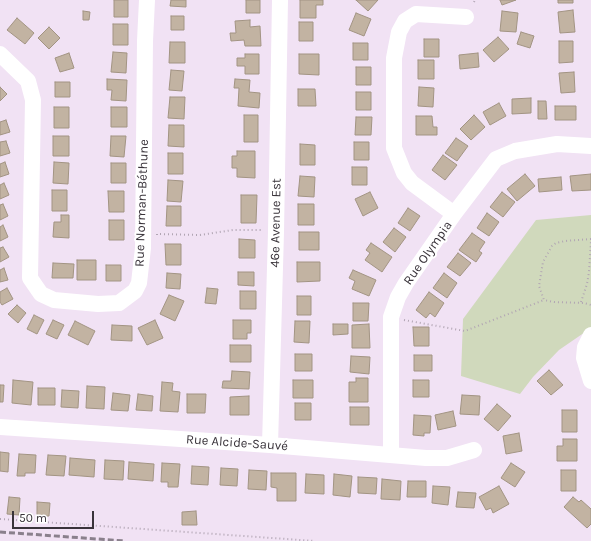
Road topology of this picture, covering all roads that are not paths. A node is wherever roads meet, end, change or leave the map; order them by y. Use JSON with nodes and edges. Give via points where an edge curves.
{"nodes":[{"id":1,"x":147,"y":0,"type":"edge"},
{"id":2,"x":280,"y":0,"type":"edge"},
{"id":3,"x":466,"y":17,"type":"dead end"},
{"id":4,"x":0,"y":54,"type":"edge"},
{"id":5,"x":591,"y":146,"type":"edge"},
{"id":6,"x":454,"y":214,"type":"junction"},
{"id":7,"x":591,"y":335,"type":"edge"},
{"id":8,"x":588,"y":362,"type":"edge"},
{"id":9,"x":591,"y":381,"type":"edge"},
{"id":10,"x":0,"y":427,"type":"edge"},
{"id":11,"x":270,"y":445,"type":"junction"},
{"id":12,"x":474,"y":450,"type":"dead end"},
{"id":13,"x":391,"y":455,"type":"junction"}],
"edges":[{"from":1,"to":4,"type":"street","name":"Rue Norman-Béthune","via":[[142,248],[139,283],[135,291],[119,303],[54,300],[41,294],[30,278],[33,100],[28,81]]},
{"from":2,"to":11,"type":"street","name":"46e Avenue Est"},
{"from":3,"to":6,"type":"street","via":[[416,14],[405,22],[399,32],[394,58],[394,148],[401,167],[412,183]]},
{"from":5,"to":6,"type":"street","name":"Rue Olympia","via":[[557,144],[515,152],[496,159]]},
{"from":6,"to":13,"type":"street","name":"Rue Olympia","via":[[406,283],[391,317]]},
{"from":7,"to":8,"type":"street","via":[[586,347]]},
{"from":8,"to":9,"type":"street"},
{"from":10,"to":11,"type":"street","name":"Rue Alcide-Sauvé"},
{"from":11,"to":13,"type":"street","name":"Rue Alcide-Sauvé"},
{"from":12,"to":13,"type":"street","name":"Rue Alcide-Sauvé","via":[[447,458]]}]}
